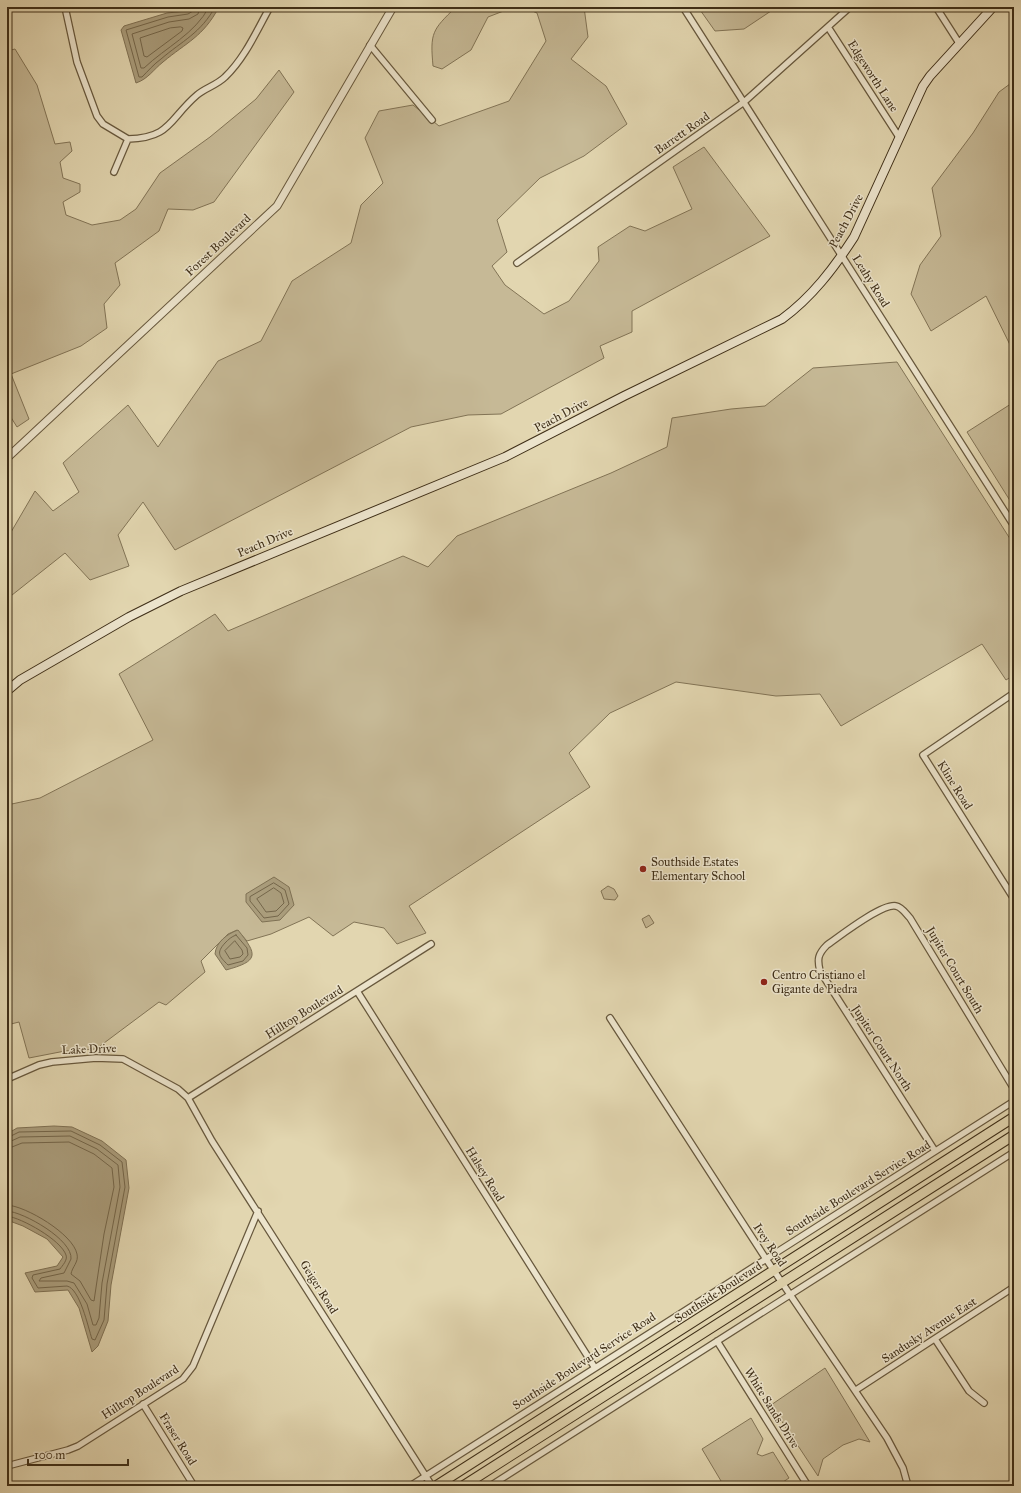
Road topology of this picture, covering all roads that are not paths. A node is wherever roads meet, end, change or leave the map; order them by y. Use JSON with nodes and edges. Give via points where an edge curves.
{"nodes":[{"id":1,"x":65,"y":7,"type":"edge"},
{"id":2,"x":270,"y":7,"type":"edge"},
{"id":3,"x":393,"y":7,"type":"edge"},
{"id":4,"x":683,"y":7,"type":"edge"},
{"id":5,"x":850,"y":7,"type":"edge"},
{"id":6,"x":936,"y":7,"type":"edge"},
{"id":7,"x":993,"y":7,"type":"edge"},
{"id":8,"x":828,"y":27,"type":"junction"},
{"id":9,"x":959,"y":43,"type":"junction"},
{"id":10,"x":370,"y":45,"type":"junction"},
{"id":11,"x":744,"y":102,"type":"junction"},
{"id":12,"x":432,"y":120,"type":"dead end"},
{"id":13,"x":899,"y":137,"type":"junction"},
{"id":14,"x":128,"y":139,"type":"junction"},
{"id":15,"x":114,"y":172,"type":"dead end"},
{"id":16,"x":842,"y":256,"type":"junction"},
{"id":17,"x":517,"y":263,"type":"dead end"},
{"id":18,"x":7,"y":458,"type":"edge"},
{"id":19,"x":1014,"y":526,"type":"edge"},
{"id":20,"x":7,"y":691,"type":"edge"},
{"id":21,"x":1014,"y":693,"type":"edge"},
{"id":22,"x":1014,"y":899,"type":"edge"},
{"id":23,"x":856,"y":925,"type":"joint"},
{"id":24,"x":431,"y":944,"type":"dead end"},
{"id":25,"x":357,"y":991,"type":"junction"},
{"id":26,"x":610,"y":1018,"type":"dead end"},
{"id":27,"x":7,"y":1079,"type":"edge"},
{"id":28,"x":1014,"y":1089,"type":"edge"},
{"id":29,"x":188,"y":1098,"type":"junction"},
{"id":30,"x":1014,"y":1101,"type":"edge"},
{"id":31,"x":1014,"y":1117,"type":"edge"},
{"id":32,"x":1014,"y":1135,"type":"edge"},
{"id":33,"x":935,"y":1151,"type":"junction"},
{"id":34,"x":1014,"y":1152,"type":"edge"},
{"id":35,"x":258,"y":1211,"type":"junction"},
{"id":36,"x":766,"y":1259,"type":"junction"},
{"id":37,"x":774,"y":1270,"type":"junction"},
{"id":38,"x":783,"y":1282,"type":"junction"},
{"id":39,"x":1014,"y":1287,"type":"edge"},
{"id":40,"x":791,"y":1294,"type":"junction"},
{"id":41,"x":935,"y":1339,"type":"junction"},
{"id":42,"x":717,"y":1341,"type":"junction"},
{"id":43,"x":595,"y":1368,"type":"junction"},
{"id":44,"x":856,"y":1390,"type":"junction"},
{"id":45,"x":984,"y":1403,"type":"dead end"},
{"id":46,"x":143,"y":1404,"type":"junction"},
{"id":47,"x":7,"y":1466,"type":"edge"},
{"id":48,"x":425,"y":1476,"type":"junction"},
{"id":49,"x":194,"y":1486,"type":"edge"},
{"id":50,"x":410,"y":1486,"type":"edge"},
{"id":51,"x":432,"y":1486,"type":"edge"},
{"id":52,"x":436,"y":1486,"type":"edge"},
{"id":53,"x":463,"y":1486,"type":"edge"},
{"id":54,"x":490,"y":1486,"type":"edge"},
{"id":55,"x":808,"y":1486,"type":"edge"},
{"id":56,"x":908,"y":1486,"type":"edge"}],
"edges":[{"from":1,"to":14,"type":"street","via":[[77,62],[97,116],[103,124]]},
{"from":2,"to":14,"type":"street","via":[[241,57],[224,78],[197,94],[159,134],[144,139]]},
{"from":3,"to":10,"type":"street","name":"Forest Boulevard"},
{"from":4,"to":11,"type":"street","name":"Leahy Road"},
{"from":5,"to":8,"type":"street","name":"Barrett Road"},
{"from":6,"to":9,"type":"street"},
{"from":7,"to":9,"type":"main road","name":"Peach Drive"},
{"from":8,"to":11,"type":"street","name":"Barrett Road"},
{"from":8,"to":13,"type":"street","name":"Edgeworth Lane"},
{"from":9,"to":13,"type":"main road","name":"Peach Drive","via":[[926,81]]},
{"from":10,"to":12,"type":"street"},
{"from":10,"to":18,"type":"street","name":"Forest Boulevard","via":[[277,206]]},
{"from":11,"to":16,"type":"street","name":"Leahy Road"},
{"from":11,"to":17,"type":"street","name":"Barrett Road"},
{"from":13,"to":16,"type":"main road","name":"Peach Drive","via":[[854,237]]},
{"from":14,"to":15,"type":"street"},
{"from":16,"to":19,"type":"street","name":"Leahy Road"},
{"from":16,"to":20,"type":"main road","name":"Peach Drive","via":[[799,307],[772,324],[631,392],[505,457],[181,591],[129,617],[20,680]]},
{"from":21,"to":22,"type":"street","name":"Kline Road","via":[[923,755]]},
{"from":23,"to":28,"type":"street","name":"Jupiter Court South","via":[[884,907],[897,906],[904,911]]},
{"from":23,"to":33,"type":"street","name":"Jupiter Court North","via":[[820,952],[820,971]]},
{"from":24,"to":25,"type":"street","name":"Hilltop Boulevard"},
{"from":25,"to":29,"type":"street","name":"Hilltop Boulevard"},
{"from":25,"to":43,"type":"street","name":"Halsey Road"},
{"from":26,"to":36,"type":"street","name":"Ivey Road"},
{"from":27,"to":29,"type":"street","name":"Lake Drive","via":[[25,1070],[52,1062],[114,1057],[134,1064],[178,1089]]},
{"from":29,"to":35,"type":"street","name":"Geiger Road","via":[[212,1141]]},
{"from":30,"to":33,"type":"street","name":"Southside Boulevard Service Road"},
{"from":31,"to":37,"type":"highway","name":"Southside Boulevard"},
{"from":32,"to":38,"type":"highway"},
{"from":33,"to":36,"type":"street","name":"Southside Boulevard Service Road"},
{"from":34,"to":40,"type":"street"},
{"from":35,"to":46,"type":"street","name":"Hilltop Boulevard","via":[[193,1366],[183,1379]]},
{"from":35,"to":48,"type":"street","name":"Geiger Road"},
{"from":36,"to":37,"type":"street","name":"Ivey Road"},
{"from":36,"to":43,"type":"street","name":"Southside Boulevard Service Road"},
{"from":37,"to":38,"type":"street","name":"Ivey Road"},
{"from":37,"to":52,"type":"highway","name":"Southside Boulevard"},
{"from":38,"to":40,"type":"street","name":"Ivey Road"},
{"from":38,"to":53,"type":"highway"},
{"from":39,"to":41,"type":"street","name":"Sandusky Avenue East"},
{"from":40,"to":42,"type":"street"},
{"from":40,"to":44,"type":"street","name":"Ivey Road"},
{"from":41,"to":44,"type":"street","name":"Sandusky Avenue East"},
{"from":41,"to":45,"type":"street","via":[[969,1391]]},
{"from":42,"to":54,"type":"street"},
{"from":42,"to":55,"type":"street","name":"White Sands Drive"},
{"from":43,"to":48,"type":"street","name":"Southside Boulevard Service Road"},
{"from":44,"to":56,"type":"street","name":"Ivey Road","via":[[893,1448]]},
{"from":46,"to":47,"type":"street","name":"Hilltop Boulevard","via":[[78,1446]]},
{"from":46,"to":49,"type":"street","name":"Fraser Road"},
{"from":48,"to":50,"type":"street","name":"Southside Boulevard Service Road"},
{"from":48,"to":51,"type":"street","name":"Geiger Road"}]}
